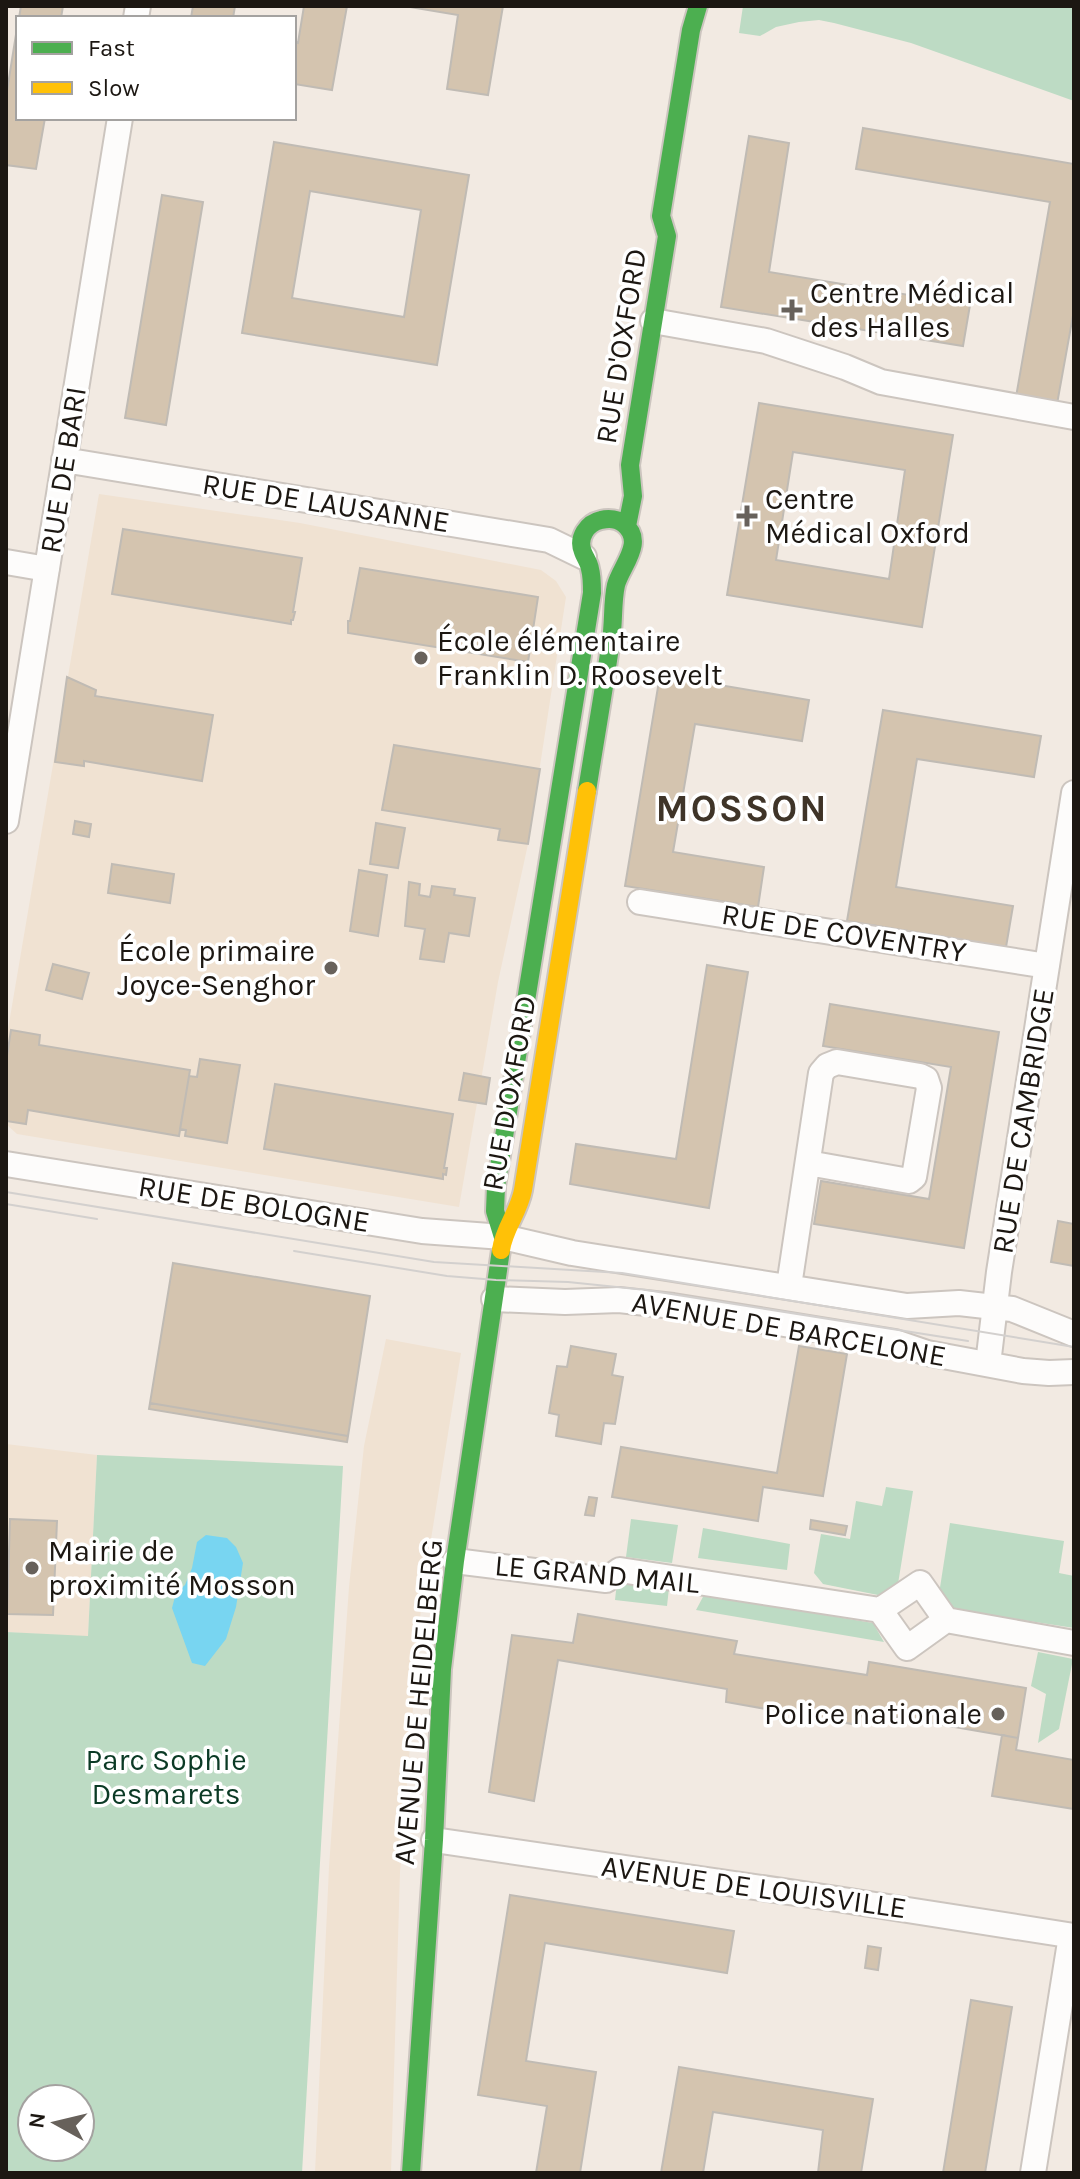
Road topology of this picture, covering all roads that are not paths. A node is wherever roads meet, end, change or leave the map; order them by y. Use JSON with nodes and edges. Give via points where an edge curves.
{"nodes":[{"id":1,"x":698,"y":6,"type":"edge"},
{"id":2,"x":120,"y":120,"type":"edge"},
{"id":3,"x":680,"y":219,"type":"dead end"},
{"id":4,"x":667,"y":236,"type":"junction"},
{"id":5,"x":653,"y":321,"type":"junction"},
{"id":6,"x":1074,"y":417,"type":"edge"},
{"id":7,"x":64,"y":460,"type":"junction"},
{"id":8,"x":627,"y":526,"type":"junction"},
{"id":9,"x":587,"y":560,"type":"junction"},
{"id":10,"x":6,"y":562,"type":"edge"},
{"id":11,"x":623,"y":566,"type":"junction"},
{"id":12,"x":47,"y":569,"type":"junction"},
{"id":13,"x":1074,"y":793,"type":"edge"},
{"id":14,"x":6,"y":821,"type":"edge"},
{"id":15,"x":640,"y":902,"type":"dead end"},
{"id":16,"x":1047,"y":966,"type":"junction"},
{"id":17,"x":808,"y":1163,"type":"junction"},
{"id":18,"x":6,"y":1164,"type":"edge"},
{"id":19,"x":503,"y":1237,"type":"junction"},
{"id":20,"x":789,"y":1286,"type":"junction"},
{"id":21,"x":494,"y":1299,"type":"junction"},
{"id":22,"x":995,"y":1307,"type":"junction"},
{"id":23,"x":1074,"y":1334,"type":"edge"},
{"id":24,"x":988,"y":1364,"type":"junction"},
{"id":25,"x":1074,"y":1372,"type":"edge"},
{"id":26,"x":455,"y":1561,"type":"junction"},
{"id":27,"x":880,"y":1610,"type":"junction"},
{"id":28,"x":946,"y":1620,"type":"junction"},
{"id":29,"x":1074,"y":1643,"type":"edge"},
{"id":30,"x":434,"y":1840,"type":"junction"},
{"id":31,"x":1073,"y":1936,"type":"edge"},
{"id":32,"x":411,"y":2173,"type":"edge"},
{"id":33,"x":1033,"y":2173,"type":"edge"}],
"edges":[{"from":1,"to":4,"type":"street","name":"RUE D'OXFORD","via":[[661,216]]},
{"from":2,"to":7,"type":"street","name":"RUE DE BARI"},
{"from":3,"to":4,"type":"street","name":"RUE D'OXFORD"},
{"from":4,"to":5,"type":"street","name":"RUE D'OXFORD"},
{"from":5,"to":6,"type":"street","via":[[766,341],[881,382]]},
{"from":5,"to":8,"type":"street","name":"RUE D'OXFORD","via":[[623,471],[633,489]]},
{"from":7,"to":9,"type":"street","name":"RUE DE LAUSANNE","via":[[549,540]]},
{"from":7,"to":12,"type":"street","name":"RUE DE BARI"},
{"from":8,"to":9,"type":"street","name":"RUE D'OXFORD","via":[[600,512],[584,531],[581,549]]},
{"from":8,"to":11,"type":"street","name":"RUE D'OXFORD","via":[[634,547]]},
{"from":9,"to":11,"type":"street","via":[[606,571]]},
{"from":9,"to":19,"type":"street","name":"RUE D'OXFORD","via":[[592,593],[585,645],[496,1186],[495,1211]]},
{"from":10,"to":12,"type":"street"},
{"from":11,"to":19,"type":"street","name":"RUE D'OXFORD","via":[[523,1190]]},
{"from":12,"to":14,"type":"street","name":"RUE DE BARI"},
{"from":13,"to":16,"type":"street","name":"RUE DE CAMBRIDGE"},
{"from":15,"to":16,"type":"street","name":"RUE DE COVENTRY"},
{"from":16,"to":22,"type":"street","name":"RUE DE CAMBRIDGE"},
{"from":17,"to":17,"type":"street","via":[[821,1073],[827,1066],[837,1062],[926,1079],[929,1088],[914,1177],[909,1181]]},
{"from":17,"to":20,"type":"street"},
{"from":18,"to":19,"type":"street","name":"RUE DE BOLOGNE","via":[[422,1231]]},
{"from":19,"to":20,"type":"street","name":"AVENUE DE BARCELONE","via":[[572,1253]]},
{"from":19,"to":21,"type":"street","name":"AVENUE DE HEIDELBERG"},
{"from":20,"to":22,"type":"street","name":"AVENUE DE BARCELONE","via":[[907,1306]]},
{"from":21,"to":24,"type":"street","name":"AVENUE DE BARCELONE","via":[[673,1306],[895,1342]]},
{"from":21,"to":26,"type":"street","name":"AVENUE DE HEIDELBERG"},
{"from":22,"to":23,"type":"street","name":"AVENUE DE BARCELONE"},
{"from":22,"to":24,"type":"street","name":"AVENUE DE BARCELONE"},
{"from":24,"to":25,"type":"street","name":"AVENUE DE BARCELONE"},
{"from":26,"to":27,"type":"street","name":"LE GRAND MAIL","via":[[606,1580],[620,1570]]},
{"from":26,"to":30,"type":"street","name":"AVENUE DE HEIDELBERG","via":[[442,1669]]},
{"from":27,"to":28,"type":"street","via":[[920,1583]]},
{"from":27,"to":28,"type":"street","via":[[907,1648]]},
{"from":28,"to":29,"type":"street"},
{"from":30,"to":31,"type":"street","name":"AVENUE DE LOUISVILLE"},
{"from":30,"to":32,"type":"street","name":"AVENUE DE HEIDELBERG"},
{"from":31,"to":33,"type":"street"}]}
